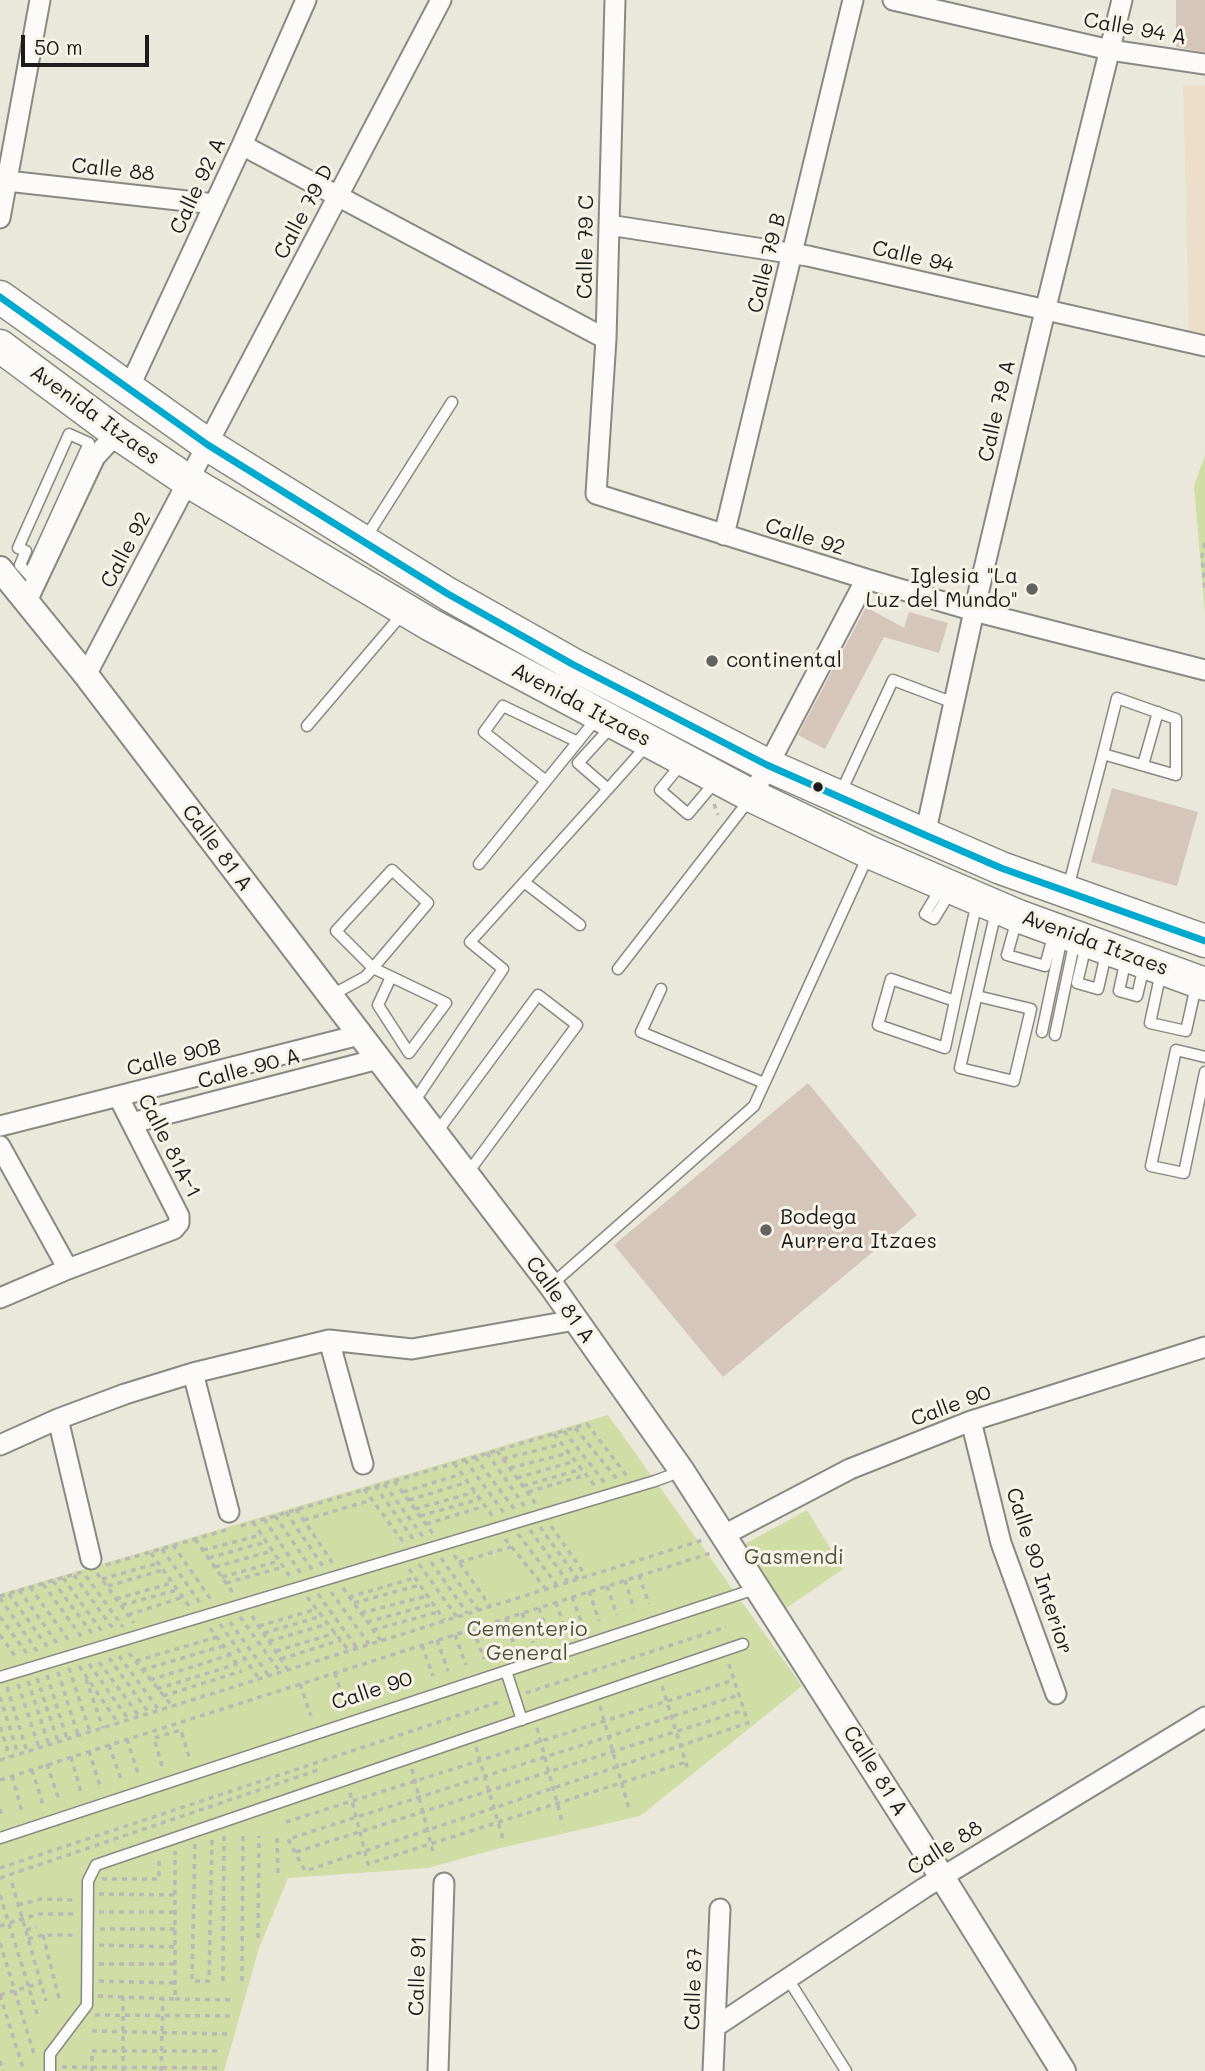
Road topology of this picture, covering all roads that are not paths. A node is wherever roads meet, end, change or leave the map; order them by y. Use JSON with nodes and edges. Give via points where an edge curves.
{"nodes":[{"id":1,"x":40,"y":0,"type":"edge"},
{"id":2,"x":306,"y":0,"type":"edge"},
{"id":3,"x":441,"y":0,"type":"edge"},
{"id":4,"x":615,"y":0,"type":"edge"},
{"id":5,"x":853,"y":0,"type":"edge"},
{"id":6,"x":893,"y":0,"type":"edge"},
{"id":7,"x":1122,"y":0,"type":"edge"},
{"id":8,"x":1110,"y":50,"type":"junction"},
{"id":9,"x":1205,"y":64,"type":"edge"},
{"id":10,"x":242,"y":145,"type":"junction"},
{"id":11,"x":7,"y":181,"type":"junction"},
{"id":12,"x":338,"y":195,"type":"junction"},
{"id":13,"x":214,"y":204,"type":"junction"},
{"id":14,"x":0,"y":218,"type":"edge"},
{"id":15,"x":609,"y":225,"type":"junction"},
{"id":16,"x":793,"y":253,"type":"junction"},
{"id":17,"x":0,"y":297,"type":"edge"},
{"id":18,"x":1045,"y":311,"type":"junction"},
{"id":19,"x":606,"y":339,"type":"junction"},
{"id":20,"x":0,"y":346,"type":"edge"},
{"id":21,"x":1205,"y":346,"type":"edge"},
{"id":22,"x":128,"y":390,"type":"junction"},
{"id":23,"x":452,"y":402,"type":"dead end"},
{"id":24,"x":117,"y":433,"type":"junction"},
{"id":25,"x":208,"y":445,"type":"junction"},
{"id":26,"x":86,"y":464,"type":"junction"},
{"id":27,"x":188,"y":481,"type":"junction"},
{"id":28,"x":596,"y":494,"type":"joint"},
{"id":29,"x":724,"y":536,"type":"junction"},
{"id":30,"x":363,"y":543,"type":"junction"},
{"id":31,"x":0,"y":569,"type":"edge"},
{"id":32,"x":866,"y":579,"type":"junction"},
{"id":33,"x":448,"y":594,"type":"junction"},
{"id":34,"x":26,"y":603,"type":"junction"},
{"id":35,"x":974,"y":611,"type":"junction"},
{"id":36,"x":419,"y":618,"type":"junction"},
{"id":37,"x":1205,"y":670,"type":"edge"},
{"id":38,"x":86,"y":675,"type":"junction"},
{"id":39,"x":954,"y":703,"type":"junction"},
{"id":40,"x":1158,"y":712,"type":"junction"},
{"id":41,"x":607,"y":719,"type":"junction"},
{"id":42,"x":307,"y":726,"type":"dead end"},
{"id":43,"x":578,"y":742,"type":"junction"},
{"id":44,"x":650,"y":742,"type":"junction"},
{"id":45,"x":1102,"y":754,"type":"junction"},
{"id":46,"x":685,"y":760,"type":"junction"},
{"id":47,"x":767,"y":765,"type":"junction"},
{"id":48,"x":1143,"y":765,"type":"junction"},
{"id":49,"x":546,"y":781,"type":"junction"},
{"id":50,"x":715,"y":788,"type":"junction"},
{"id":51,"x":608,"y":789,"type":"junction"},
{"id":52,"x":752,"y":796,"type":"junction"},
{"id":53,"x":839,"y":797,"type":"junction"},
{"id":54,"x":925,"y":835,"type":"junction"},
{"id":55,"x":869,"y":852,"type":"junction"},
{"id":56,"x":479,"y":864,"type":"dead end"},
{"id":57,"x":1001,"y":867,"type":"junction"},
{"id":58,"x":524,"y":882,"type":"junction"},
{"id":59,"x":1067,"y":892,"type":"junction"},
{"id":60,"x":979,"y":899,"type":"junction"},
{"id":61,"x":580,"y":925,"type":"dead end"},
{"id":62,"x":1205,"y":941,"type":"edge"},
{"id":63,"x":1103,"y":947,"type":"junction"},
{"id":64,"x":373,"y":968,"type":"junction"},
{"id":65,"x":618,"y":969,"type":"dead end"},
{"id":66,"x":391,"y":977,"type":"junction"},
{"id":67,"x":1201,"y":982,"type":"edge"},
{"id":68,"x":662,"y":989,"type":"dead end"},
{"id":69,"x":330,"y":996,"type":"junction"},
{"id":70,"x":977,"y":996,"type":"junction"},
{"id":71,"x":955,"y":1001,"type":"junction"},
{"id":72,"x":1042,"y":1032,"type":"dead end"},
{"id":73,"x":359,"y":1035,"type":"junction"},
{"id":74,"x":1055,"y":1035,"type":"dead end"},
{"id":75,"x":1205,"y":1056,"type":"edge"},
{"id":76,"x":378,"y":1059,"type":"junction"},
{"id":77,"x":1205,"y":1072,"type":"edge"},
{"id":78,"x":764,"y":1083,"type":"junction"},
{"id":79,"x":118,"y":1096,"type":"junction"},
{"id":80,"x":413,"y":1104,"type":"junction"},
{"id":81,"x":132,"y":1123,"type":"junction"},
{"id":82,"x":0,"y":1126,"type":"edge"},
{"id":83,"x":436,"y":1134,"type":"junction"},
{"id":84,"x":0,"y":1146,"type":"edge"},
{"id":85,"x":466,"y":1175,"type":"junction"},
{"id":86,"x":68,"y":1269,"type":"junction"},
{"id":87,"x":551,"y":1285,"type":"junction"},
{"id":88,"x":0,"y":1298,"type":"edge"},
{"id":89,"x":575,"y":1320,"type":"junction"},
{"id":90,"x":329,"y":1340,"type":"junction"},
{"id":91,"x":1205,"y":1347,"type":"edge"},
{"id":92,"x":193,"y":1373,"type":"junction"},
{"id":93,"x":58,"y":1419,"type":"junction"},
{"id":94,"x":971,"y":1421,"type":"junction"},
{"id":95,"x":0,"y":1445,"type":"edge"},
{"id":96,"x":363,"y":1464,"type":"dead end"},
{"id":97,"x":682,"y":1471,"type":"junction"},
{"id":98,"x":229,"y":1512,"type":"dead end"},
{"id":99,"x":713,"y":1542,"type":"junction"},
{"id":100,"x":93,"y":1565,"type":"road end"},
{"id":101,"x":758,"y":1588,"type":"junction"},
{"id":102,"x":743,"y":1644,"type":"dead end"},
{"id":103,"x":506,"y":1671,"type":"junction"},
{"id":104,"x":0,"y":1677,"type":"edge"},
{"id":105,"x":1056,"y":1694,"type":"dead end"},
{"id":106,"x":1205,"y":1717,"type":"edge"},
{"id":107,"x":522,"y":1720,"type":"junction"},
{"id":108,"x":0,"y":1838,"type":"edge"},
{"id":109,"x":942,"y":1877,"type":"junction"},
{"id":110,"x":444,"y":1883,"type":"dead end"},
{"id":111,"x":720,"y":1909,"type":"dead end"},
{"id":112,"x":788,"y":1979,"type":"junction"},
{"id":113,"x":715,"y":2026,"type":"junction"},
{"id":114,"x":50,"y":2071,"type":"edge"},
{"id":115,"x":438,"y":2071,"type":"edge"},
{"id":116,"x":713,"y":2071,"type":"edge"},
{"id":117,"x":846,"y":2071,"type":"edge"},
{"id":118,"x":1063,"y":2071,"type":"edge"}],
"edges":[{"from":1,"to":11,"type":"street"},
{"from":2,"to":10,"type":"street","name":"Calle 92 A"},
{"from":3,"to":12,"type":"street","name":"Calle 79 D"},
{"from":4,"to":15,"type":"street","name":"Calle 79 C"},
{"from":5,"to":16,"type":"street","name":"Calle 79 B"},
{"from":6,"to":8,"type":"street","name":"Calle 94 A"},
{"from":7,"to":8,"type":"street","name":"Calle 79 A"},
{"from":8,"to":9,"type":"street","name":"Calle 94 A"},
{"from":8,"to":18,"type":"street","name":"Calle 79 A"},
{"from":10,"to":12,"type":"street"},
{"from":10,"to":13,"type":"street","name":"Calle 92 A"},
{"from":11,"to":13,"type":"street","name":"Calle 88"},
{"from":11,"to":14,"type":"street"},
{"from":12,"to":19,"type":"street"},
{"from":12,"to":25,"type":"street","name":"Calle 79 D"},
{"from":13,"to":22,"type":"street","name":"Calle 92 A"},
{"from":15,"to":16,"type":"street","name":"Calle 94"},
{"from":15,"to":19,"type":"street","name":"Calle 79 C"},
{"from":16,"to":18,"type":"street","name":"Calle 94"},
{"from":16,"to":29,"type":"street","name":"Calle 79 B"},
{"from":17,"to":22,"type":"main road","name":"Avenida Itzaes"},
{"from":18,"to":21,"type":"street","name":"Calle 94"},
{"from":18,"to":35,"type":"street","name":"Calle 79 A"},
{"from":19,"to":28,"type":"street","name":"Calle 79 C"},
{"from":20,"to":24,"type":"main road","name":"Avenida Itzaes"},
{"from":22,"to":25,"type":"main road","name":"Avenida Itzaes"},
{"from":23,"to":30,"type":"lane"},
{"from":24,"to":26,"type":"street"},
{"from":24,"to":27,"type":"main road","name":"Avenida Itzaes"},
{"from":25,"to":27,"type":"street","name":"Calle 92"},
{"from":25,"to":30,"type":"main road","name":"Avenida Itzaes"},
{"from":26,"to":26,"type":"lane","via":[[89,443],[69,434],[18,548],[26,551],[20,565],[29,575]]},
{"from":26,"to":34,"type":"street"},
{"from":27,"to":36,"type":"main road","name":"Avenida Itzaes"},
{"from":27,"to":38,"type":"street","name":"Calle 92"},
{"from":28,"to":29,"type":"street","name":"Calle 92"},
{"from":29,"to":32,"type":"street","name":"Calle 92"},
{"from":30,"to":33,"type":"main road","name":"Avenida Itzaes"},
{"from":31,"to":34,"type":"street","name":"Calle 81 A"},
{"from":32,"to":35,"type":"street","name":"Calle 92"},
{"from":32,"to":47,"type":"street"},
{"from":33,"to":36,"type":"main road"},
{"from":33,"to":47,"type":"main road","name":"Avenida Itzaes"},
{"from":34,"to":38,"type":"street","name":"Calle 81 A"},
{"from":35,"to":37,"type":"street","name":"Calle 92"},
{"from":35,"to":39,"type":"street","name":"Calle 79 A"},
{"from":36,"to":41,"type":"main road","name":"Avenida Itzaes"},
{"from":36,"to":42,"type":"lane"},
{"from":38,"to":69,"type":"street","name":"Calle 81 A"},
{"from":39,"to":53,"type":"lane","via":[[893,680]]},
{"from":39,"to":54,"type":"street","name":"Calle 79 A"},
{"from":40,"to":45,"type":"lane","via":[[1117,698]]},
{"from":40,"to":48,"type":"lane"},
{"from":40,"to":48,"type":"lane","via":[[1176,719],[1176,775]]},
{"from":41,"to":43,"type":"lane"},
{"from":41,"to":44,"type":"main road","name":"Avenida Itzaes"},
{"from":41,"to":51,"type":"lane","via":[[578,763]]},
{"from":43,"to":49,"type":"lane"},
{"from":43,"to":49,"type":"lane","via":[[503,706],[484,732]]},
{"from":44,"to":46,"type":"main road","name":"Avenida Itzaes"},
{"from":44,"to":51,"type":"lane"},
{"from":45,"to":48,"type":"lane"},
{"from":45,"to":59,"type":"lane"},
{"from":46,"to":50,"type":"main road","name":"Avenida Itzaes"},
{"from":46,"to":50,"type":"lane","via":[[660,790],[688,814]]},
{"from":47,"to":52,"type":"street"},
{"from":47,"to":53,"type":"main road","name":"Avenida Itzaes"},
{"from":49,"to":56,"type":"lane"},
{"from":50,"to":52,"type":"main road","name":"Avenida Itzaes"},
{"from":51,"to":58,"type":"lane"},
{"from":52,"to":55,"type":"main road","name":"Avenida Itzaes"},
{"from":52,"to":65,"type":"lane"},
{"from":53,"to":54,"type":"main road","name":"Avenida Itzaes"},
{"from":54,"to":57,"type":"main road","name":"Avenida Itzaes"},
{"from":55,"to":60,"type":"main road","name":"Avenida Itzaes"},
{"from":55,"to":78,"type":"lane"},
{"from":57,"to":59,"type":"main road","name":"Avenida Itzaes"},
{"from":57,"to":60,"type":"main road"},
{"from":58,"to":61,"type":"lane"},
{"from":58,"to":80,"type":"lane","via":[[470,942],[503,969]]},
{"from":59,"to":62,"type":"main road","name":"Avenida Itzaes"},
{"from":60,"to":63,"type":"main road","name":"Avenida Itzaes"},
{"from":60,"to":70,"type":"lane"},
{"from":60,"to":71,"type":"lane"},
{"from":63,"to":67,"type":"main road","name":"Avenida Itzaes"},
{"from":63,"to":67,"type":"lane","via":[[1150,1023],[1186,1031]]},
{"from":63,"to":72,"type":"lane"},
{"from":63,"to":74,"type":"lane"},
{"from":64,"to":64,"type":"lane","via":[[428,904],[391,870],[336,931]]},
{"from":64,"to":66,"type":"lane"},
{"from":64,"to":69,"type":"lane"},
{"from":66,"to":66,"type":"lane","via":[[446,1003],[409,1053],[379,1005]]},
{"from":68,"to":78,"type":"lane","via":[[641,1032]]},
{"from":69,"to":73,"type":"street","name":"Calle 81 A"},
{"from":70,"to":70,"type":"lane","via":[[960,1068],[1014,1081],[1031,1009]]},
{"from":71,"to":71,"type":"lane","via":[[945,1048],[878,1025],[891,979]]},
{"from":73,"to":76,"type":"street","name":"Calle 81 A"},
{"from":73,"to":79,"type":"street","name":"Calle 90B"},
{"from":75,"to":77,"type":"lane","via":[[1176,1050],[1151,1166],[1184,1173]]},
{"from":76,"to":80,"type":"street","name":"Calle 81 A"},
{"from":76,"to":81,"type":"street","name":"Calle 90 A"},
{"from":78,"to":87,"type":"lane","via":[[754,1106]]},
{"from":79,"to":81,"type":"street","name":"Calle 81A-1"},
{"from":79,"to":82,"type":"street","name":"Calle 90B"},
{"from":80,"to":83,"type":"street","name":"Calle 81 A"},
{"from":81,"to":86,"type":"street","name":"Calle 81A-1","via":[[179,1223],[174,1229]]},
{"from":83,"to":85,"type":"street","name":"Calle 81 A"},
{"from":83,"to":85,"type":"lane","via":[[538,995],[578,1025]]},
{"from":84,"to":86,"type":"street"},
{"from":85,"to":87,"type":"street","name":"Calle 81 A"},
{"from":86,"to":88,"type":"street"},
{"from":87,"to":89,"type":"street","name":"Calle 81 A"},
{"from":89,"to":90,"type":"street","via":[[412,1349]]},
{"from":89,"to":97,"type":"street","name":"Calle 81 A"},
{"from":90,"to":92,"type":"street"},
{"from":90,"to":96,"type":"street"},
{"from":91,"to":94,"type":"street","name":"Calle 90"},
{"from":92,"to":93,"type":"street"},
{"from":92,"to":98,"type":"street"},
{"from":93,"to":95,"type":"street"},
{"from":93,"to":100,"type":"street"},
{"from":94,"to":99,"type":"street","name":"Calle 90","via":[[850,1469]]},
{"from":94,"to":105,"type":"street","name":"Calle 90 Interior","via":[[1002,1543]]},
{"from":97,"to":99,"type":"street","name":"Calle 81 A"},
{"from":97,"to":104,"type":"lane"},
{"from":99,"to":101,"type":"street","name":"Calle 81 A"},
{"from":101,"to":103,"type":"lane","name":"Calle 90"},
{"from":101,"to":109,"type":"street","name":"Calle 81 A"},
{"from":102,"to":107,"type":"lane"},
{"from":103,"to":107,"type":"lane"},
{"from":103,"to":108,"type":"lane","name":"Calle 90"},
{"from":106,"to":109,"type":"street","name":"Calle 88"},
{"from":107,"to":114,"type":"lane","via":[[96,1865],[88,1881],[87,2005],[50,2054]]},
{"from":109,"to":112,"type":"street","name":"Calle 88"},
{"from":109,"to":118,"type":"street","name":"Calle 81 A"},
{"from":110,"to":115,"type":"street","name":"Calle 91"},
{"from":111,"to":113,"type":"street","name":"Calle 87"},
{"from":112,"to":113,"type":"street","name":"Calle 88"},
{"from":112,"to":117,"type":"lane"},
{"from":113,"to":116,"type":"street","name":"Calle 87"}]}
